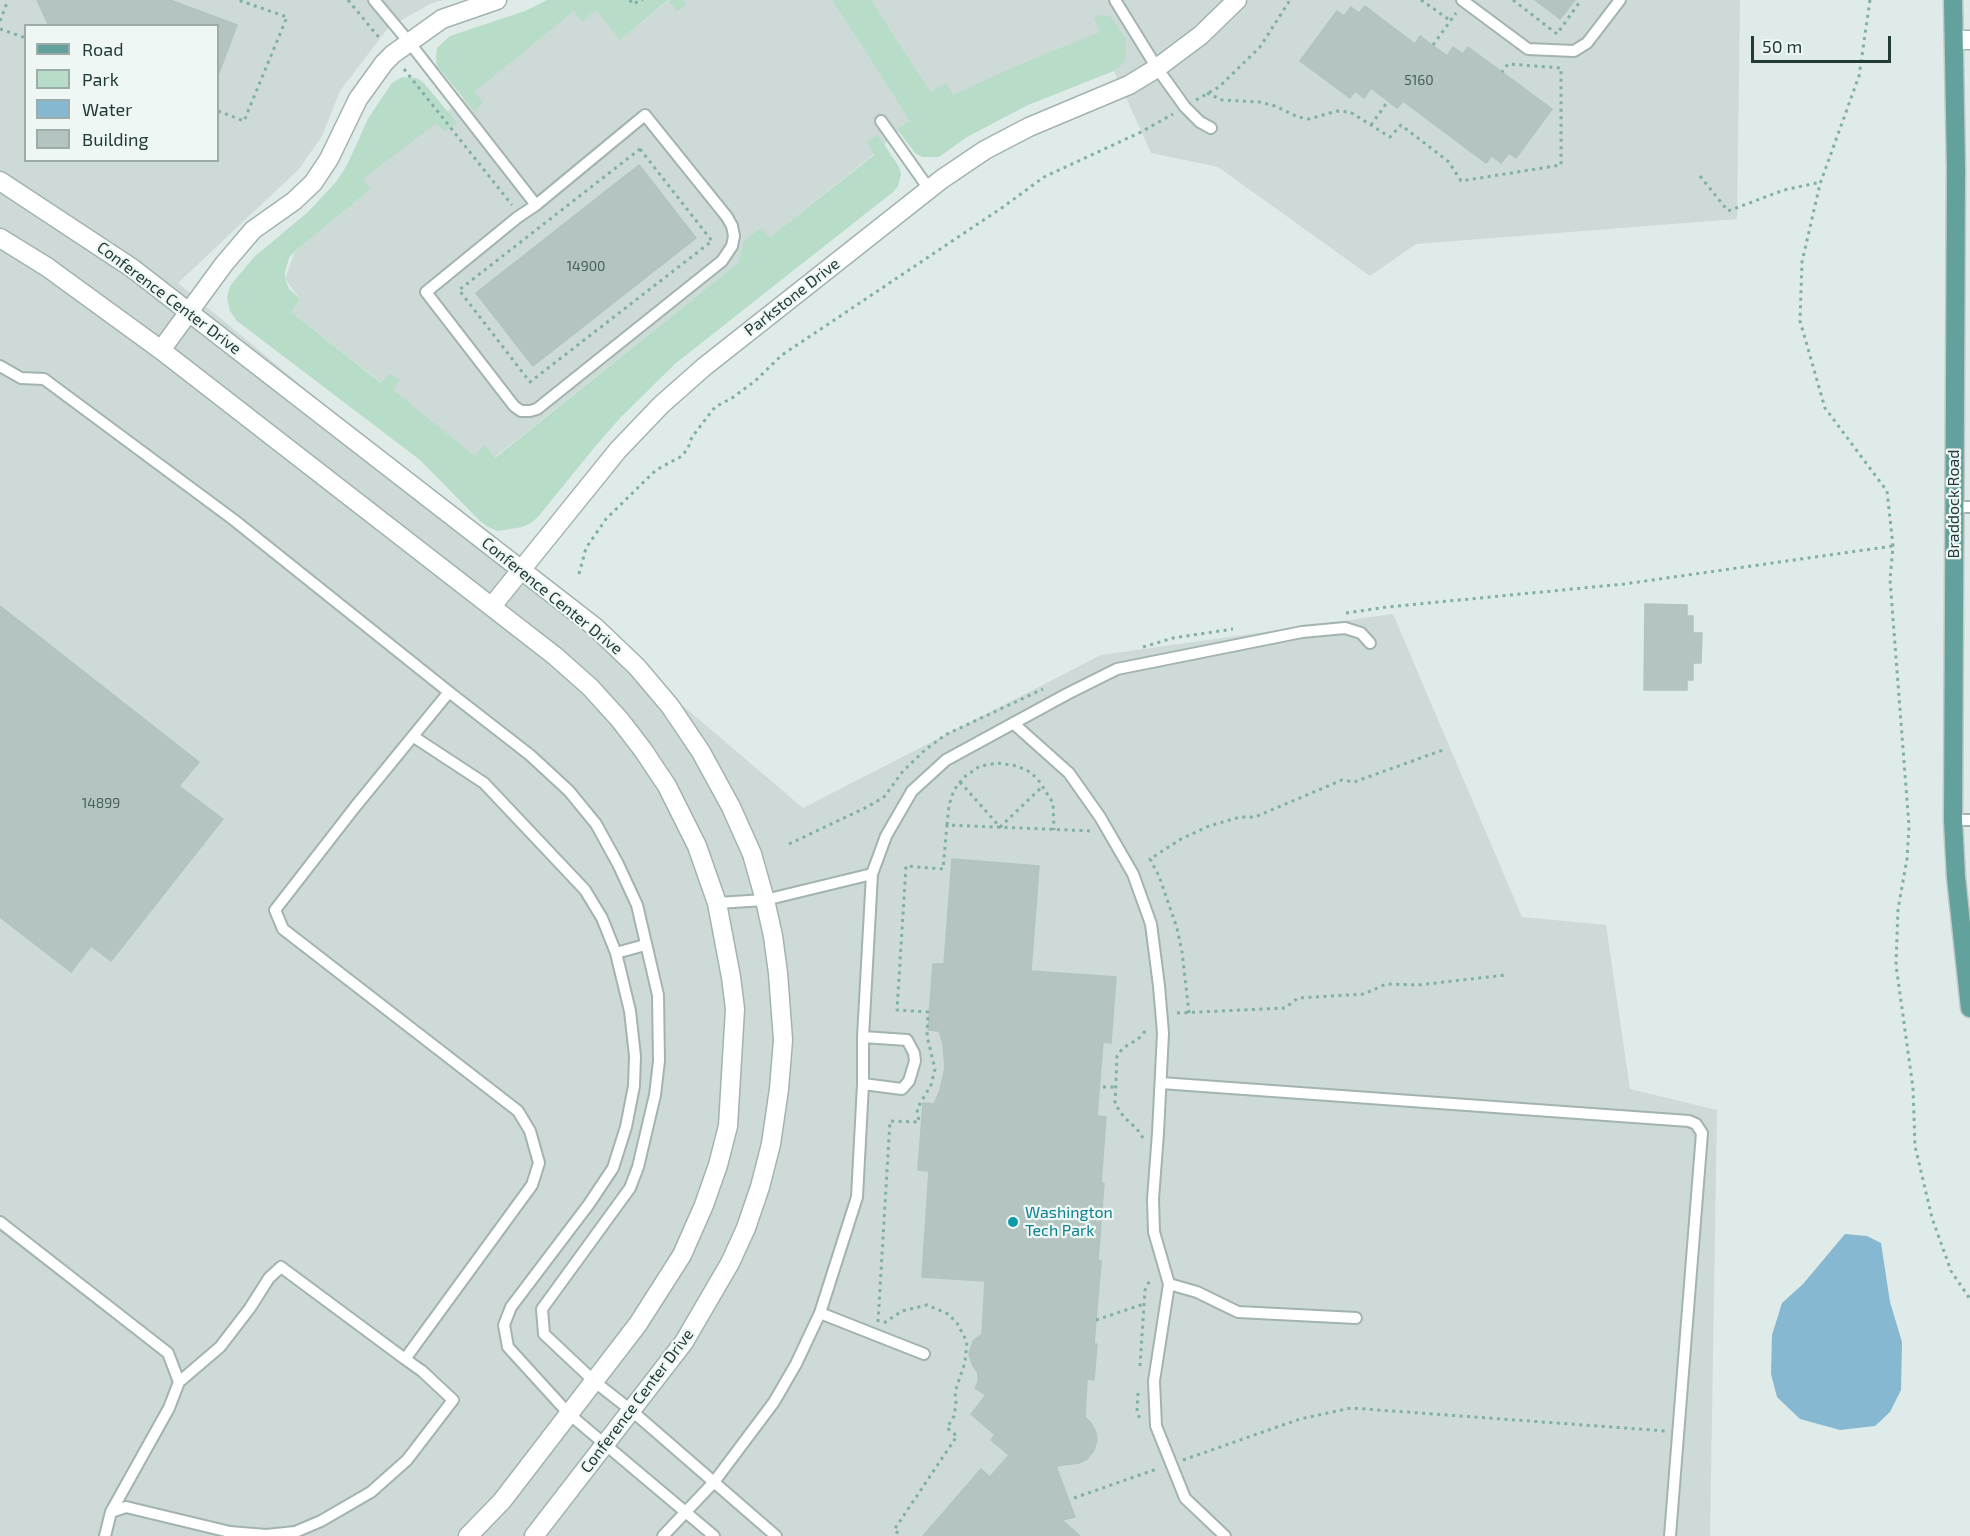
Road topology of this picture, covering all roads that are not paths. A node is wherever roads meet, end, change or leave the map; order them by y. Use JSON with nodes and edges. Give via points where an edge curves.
{"nodes":[{"id":1,"x":374,"y":0,"type":"edge"},
{"id":2,"x":496,"y":0,"type":"edge"},
{"id":3,"x":1115,"y":0,"type":"edge"},
{"id":4,"x":1237,"y":0,"type":"edge"},
{"id":5,"x":1620,"y":0,"type":"edge"},
{"id":6,"x":1953,"y":0,"type":"edge"},
{"id":7,"x":1463,"y":1,"type":"edge"},
{"id":8,"x":1962,"y":40,"type":"edge"},
{"id":9,"x":409,"y":42,"type":"junction"},
{"id":10,"x":1157,"y":68,"type":"junction"},
{"id":11,"x":881,"y":121,"type":"dead end"},
{"id":12,"x":1211,"y":128,"type":"dead end"},
{"id":13,"x":0,"y":180,"type":"edge"},
{"id":14,"x":929,"y":189,"type":"junction"},
{"id":15,"x":536,"y":205,"type":"junction"},
{"id":16,"x":0,"y":238,"type":"edge"},
{"id":17,"x":189,"y":312,"type":"junction"},
{"id":18,"x":161,"y":350,"type":"junction"},
{"id":19,"x":0,"y":366,"type":"edge"},
{"id":20,"x":1962,"y":507,"type":"edge"},
{"id":21,"x":522,"y":569,"type":"junction"},
{"id":22,"x":492,"y":606,"type":"junction"},
{"id":23,"x":1370,"y":644,"type":"dead end"},
{"id":24,"x":449,"y":692,"type":"junction"},
{"id":25,"x":1013,"y":723,"type":"junction"},
{"id":26,"x":414,"y":737,"type":"junction"},
{"id":27,"x":1961,"y":820,"type":"edge"},
{"id":28,"x":872,"y":874,"type":"junction"},
{"id":29,"x":765,"y":900,"type":"junction"},
{"id":30,"x":717,"y":903,"type":"junction"},
{"id":31,"x":645,"y":945,"type":"junction"},
{"id":32,"x":616,"y":953,"type":"junction"},
{"id":33,"x":1970,"y":1008,"type":"edge"},
{"id":34,"x":863,"y":1037,"type":"junction"},
{"id":35,"x":1161,"y":1083,"type":"junction"},
{"id":36,"x":863,"y":1084,"type":"junction"},
{"id":37,"x":0,"y":1222,"type":"edge"},
{"id":38,"x":1169,"y":1284,"type":"junction"},
{"id":39,"x":820,"y":1313,"type":"junction"},
{"id":40,"x":1356,"y":1318,"type":"dead end"},
{"id":41,"x":924,"y":1354,"type":"dead end"},
{"id":42,"x":405,"y":1359,"type":"junction"},
{"id":43,"x":179,"y":1382,"type":"junction"},
{"id":44,"x":595,"y":1382,"type":"junction"},
{"id":45,"x":632,"y":1411,"type":"junction"},
{"id":46,"x":569,"y":1414,"type":"junction"},
{"id":47,"x":605,"y":1444,"type":"junction"},
{"id":48,"x":714,"y":1482,"type":"junction"},
{"id":49,"x":111,"y":1512,"type":"junction"},
{"id":50,"x":686,"y":1513,"type":"junction"},
{"id":51,"x":105,"y":1536,"type":"edge"},
{"id":52,"x":468,"y":1536,"type":"edge"},
{"id":53,"x":534,"y":1536,"type":"edge"},
{"id":54,"x":663,"y":1536,"type":"edge"},
{"id":55,"x":714,"y":1536,"type":"edge"},
{"id":56,"x":776,"y":1536,"type":"edge"},
{"id":57,"x":1225,"y":1536,"type":"edge"},
{"id":58,"x":1670,"y":1536,"type":"edge"}],
"edges":[{"from":1,"to":9,"type":"lane"},
{"from":2,"to":9,"type":"street","via":[[442,19]]},
{"from":3,"to":10,"type":"lane"},
{"from":4,"to":10,"type":"street","name":"Parkstone Drive","via":[[1201,35]]},
{"from":5,"to":7,"type":"lane","via":[[1587,43],[1574,51],[1528,48]]},
{"from":6,"to":8,"type":"main road","name":"Braddock Road"},
{"from":8,"to":20,"type":"main road","name":"Braddock Road","via":[[1956,168]]},
{"from":9,"to":15,"type":"lane"},
{"from":9,"to":17,"type":"street","via":[[372,77],[313,183],[253,230]]},
{"from":10,"to":12,"type":"lane","via":[[1185,107]]},
{"from":10,"to":14,"type":"street","name":"Parkstone Drive","via":[[1129,85],[985,150]]},
{"from":11,"to":14,"type":"lane"},
{"from":13,"to":17,"type":"street","name":"Conference Center Drive","via":[[132,268]]},
{"from":14,"to":21,"type":"street","name":"Parkstone Drive","via":[[704,367],[662,405],[618,450]]},
{"from":15,"to":15,"type":"lane","via":[[426,292],[521,411],[537,409],[722,261],[734,236],[727,217],[645,115]]},
{"from":16,"to":18,"type":"street"},
{"from":17,"to":18,"type":"street"},
{"from":17,"to":21,"type":"street","name":"Conference Center Drive"},
{"from":18,"to":22,"type":"street"},
{"from":19,"to":24,"type":"lane","via":[[21,378],[44,380],[234,520]]},
{"from":20,"to":27,"type":"main road","name":"Braddock Road"},
{"from":21,"to":22,"type":"street","name":"Parkstone Drive"},
{"from":21,"to":29,"type":"street","name":"Conference Center Drive","via":[[595,627],[670,706],[731,807],[752,854]]},
{"from":22,"to":30,"type":"street","via":[[590,687],[620,720],[668,786],[697,846]]},
{"from":23,"to":25,"type":"lane","via":[[1361,633],[1345,628],[1302,632],[1117,669]]},
{"from":24,"to":26,"type":"lane"},
{"from":24,"to":31,"type":"lane","via":[[530,755],[561,783],[596,824],[637,905]]},
{"from":25,"to":28,"type":"lane","via":[[946,760],[912,791],[886,836]]},
{"from":25,"to":35,"type":"lane","via":[[1069,773],[1133,874],[1150,924],[1163,1033]]},
{"from":26,"to":32,"type":"lane","via":[[484,783],[549,851],[585,890]]},
{"from":26,"to":42,"type":"lane","via":[[275,910],[283,929],[518,1112],[530,1131],[539,1163],[532,1185]]},
{"from":27,"to":33,"type":"main road","name":"Braddock Road","via":[[1956,877]]},
{"from":28,"to":29,"type":"lane"},
{"from":28,"to":34,"type":"lane"},
{"from":29,"to":30,"type":"lane"},
{"from":29,"to":45,"type":"street","name":"Conference Center Drive","via":[[778,973],[783,1040],[771,1144],[760,1187],[746,1228],[710,1299],[684,1342]]},
{"from":30,"to":44,"type":"street","via":[[735,1010],[728,1126],[704,1205],[682,1255]]},
{"from":31,"to":32,"type":"lane"},
{"from":31,"to":44,"type":"lane","via":[[658,995],[659,1061],[638,1167],[630,1188],[542,1309],[544,1334]]},
{"from":32,"to":46,"type":"lane","via":[[630,1011],[635,1056],[626,1127],[613,1168],[511,1307],[504,1325],[508,1347]]},
{"from":34,"to":36,"type":"lane"},
{"from":34,"to":36,"type":"lane","via":[[907,1040],[915,1061],[903,1089]]},
{"from":35,"to":38,"type":"lane","via":[[1154,1232]]},
{"from":35,"to":58,"type":"lane","via":[[1689,1120],[1696,1124],[1702,1133]]},
{"from":36,"to":39,"type":"lane","via":[[857,1197]]},
{"from":37,"to":43,"type":"lane","via":[[168,1353]]},
{"from":38,"to":40,"type":"lane","via":[[1197,1292],[1238,1312]]},
{"from":38,"to":57,"type":"lane","via":[[1154,1381],[1156,1426],[1185,1498]]},
{"from":39,"to":41,"type":"lane"},
{"from":39,"to":48,"type":"lane","via":[[774,1402]]},
{"from":42,"to":43,"type":"lane","via":[[281,1267],[220,1347]]},
{"from":42,"to":49,"type":"lane","via":[[453,1400],[407,1460],[371,1492],[321,1521],[295,1533],[266,1535],[230,1532],[126,1508]]},
{"from":43,"to":49,"type":"lane","via":[[169,1408]]},
{"from":44,"to":45,"type":"lane"},
{"from":44,"to":46,"type":"street"},
{"from":45,"to":47,"type":"street","name":"Conference Center Drive"},
{"from":45,"to":48,"type":"lane"},
{"from":46,"to":47,"type":"lane"},
{"from":46,"to":52,"type":"street","via":[[502,1501]]},
{"from":47,"to":50,"type":"lane"},
{"from":47,"to":53,"type":"street","name":"Conference Center Drive"},
{"from":48,"to":50,"type":"lane"},
{"from":48,"to":56,"type":"lane"},
{"from":49,"to":51,"type":"lane"},
{"from":50,"to":54,"type":"lane"},
{"from":50,"to":55,"type":"lane"}]}
